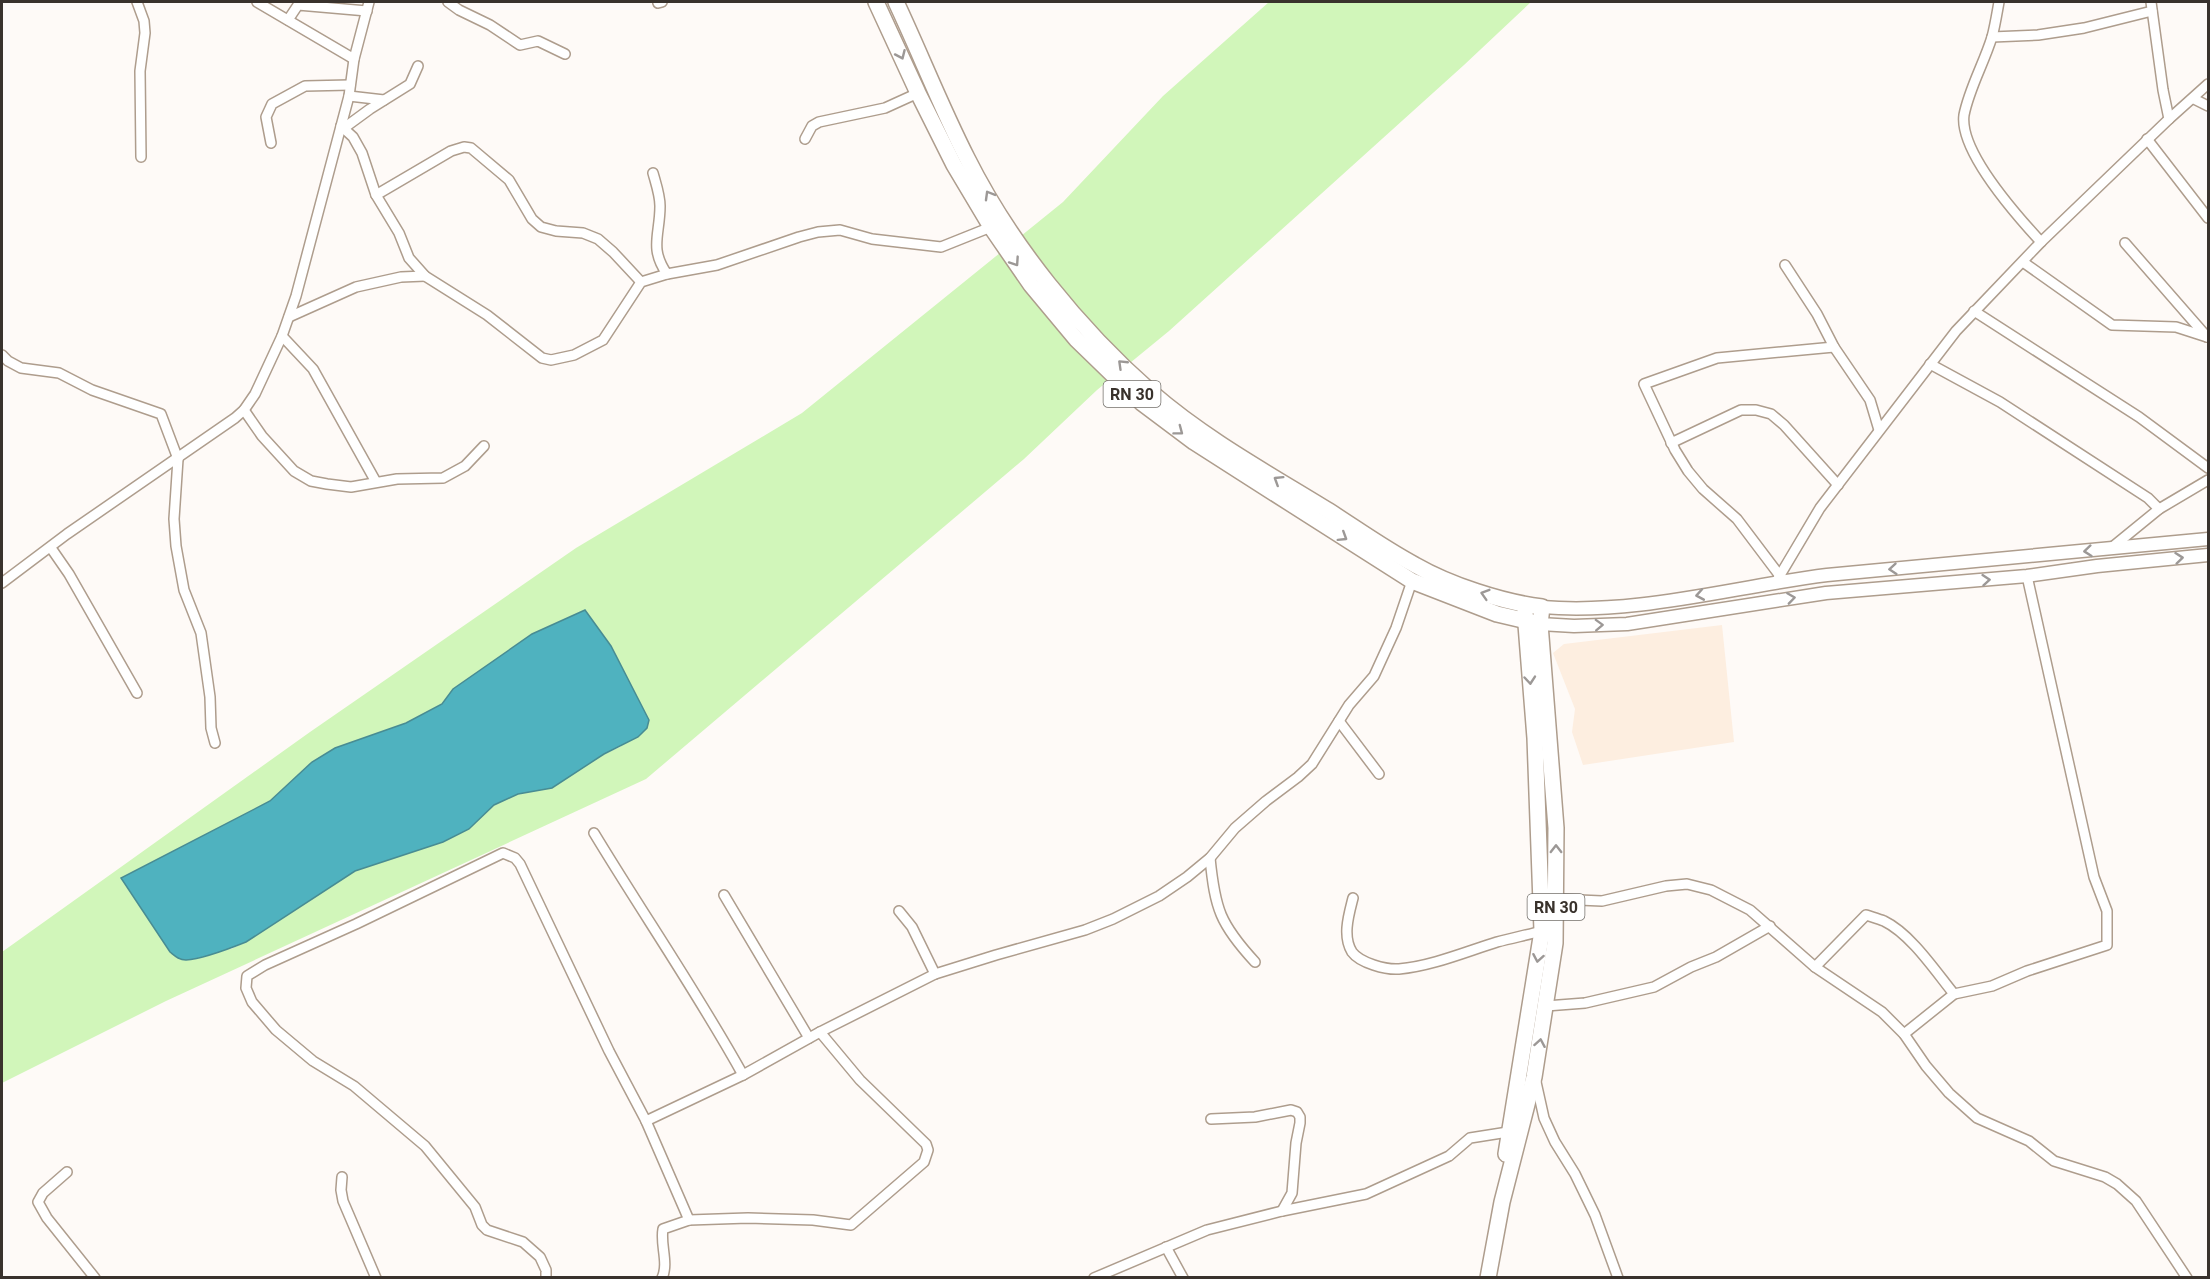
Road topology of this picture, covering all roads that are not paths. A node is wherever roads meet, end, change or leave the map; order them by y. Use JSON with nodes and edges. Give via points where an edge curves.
{"nodes":[{"id":1,"x":137,"y":2,"type":"edge"},
{"id":2,"x":256,"y":2,"type":"edge"},
{"id":3,"x":448,"y":2,"type":"edge"},
{"id":4,"x":876,"y":2,"type":"edge"},
{"id":5,"x":896,"y":2,"type":"edge"},
{"id":6,"x":2000,"y":2,"type":"edge"},
{"id":7,"x":368,"y":6,"type":"edge"},
{"id":8,"x":2152,"y":6,"type":"edge"},
{"id":9,"x":288,"y":20,"type":"junction"},
{"id":10,"x":1992,"y":37,"type":"junction"},
{"id":11,"x":565,"y":54,"type":"dead end"},
{"id":12,"x":354,"y":59,"type":"junction"},
{"id":13,"x":418,"y":66,"type":"dead end"},
{"id":14,"x":2208,"y":84,"type":"edge"},
{"id":15,"x":350,"y":85,"type":"junction"},
{"id":16,"x":918,"y":93,"type":"junction"},
{"id":17,"x":349,"y":96,"type":"junction"},
{"id":18,"x":2194,"y":99,"type":"junction"},
{"id":19,"x":384,"y":100,"type":"junction"},
{"id":20,"x":2208,"y":106,"type":"edge"},
{"id":21,"x":2169,"y":118,"type":"junction"},
{"id":22,"x":342,"y":127,"type":"junction"},
{"id":23,"x":805,"y":139,"type":"dead end"},
{"id":24,"x":2147,"y":139,"type":"junction"},
{"id":25,"x":271,"y":143,"type":"dead end"},
{"id":26,"x":141,"y":157,"type":"dead end"},
{"id":27,"x":653,"y":173,"type":"dead end"},
{"id":28,"x":376,"y":195,"type":"junction"},
{"id":29,"x":2208,"y":218,"type":"edge"},
{"id":30,"x":991,"y":227,"type":"junction"},
{"id":31,"x":2041,"y":242,"type":"junction"},
{"id":32,"x":2125,"y":243,"type":"dead end"},
{"id":33,"x":2023,"y":262,"type":"junction"},
{"id":34,"x":1785,"y":265,"type":"dead end"},
{"id":35,"x":667,"y":274,"type":"junction"},
{"id":36,"x":425,"y":276,"type":"junction"},
{"id":37,"x":641,"y":282,"type":"junction"},
{"id":38,"x":1974,"y":311,"type":"junction"},
{"id":39,"x":289,"y":317,"type":"junction"},
{"id":40,"x":282,"y":336,"type":"junction"},
{"id":41,"x":2208,"y":338,"type":"edge"},
{"id":42,"x":1834,"y":346,"type":"junction"},
{"id":43,"x":2,"y":356,"type":"edge"},
{"id":44,"x":1930,"y":364,"type":"junction"},
{"id":45,"x":244,"y":410,"type":"junction"},
{"id":46,"x":1879,"y":430,"type":"junction"},
{"id":47,"x":1671,"y":443,"type":"junction"},
{"id":48,"x":484,"y":446,"type":"dead end"},
{"id":49,"x":178,"y":459,"type":"junction"},
{"id":50,"x":2208,"y":468,"type":"edge"},
{"id":51,"x":2208,"y":480,"type":"edge"},
{"id":52,"x":376,"y":482,"type":"junction"},
{"id":53,"x":1838,"y":484,"type":"junction"},
{"id":54,"x":2159,"y":508,"type":"junction"},
{"id":55,"x":2208,"y":540,"type":"edge"},
{"id":56,"x":51,"y":548,"type":"junction"},
{"id":57,"x":2110,"y":549,"type":"junction"},
{"id":58,"x":2208,"y":555,"type":"edge"},
{"id":59,"x":2027,"y":576,"type":"junction"},
{"id":60,"x":1778,"y":579,"type":"junction"},
{"id":61,"x":1412,"y":581,"type":"junction"},
{"id":62,"x":2,"y":583,"type":"edge"},
{"id":63,"x":1526,"y":605,"type":"junction"},
{"id":64,"x":1542,"y":607,"type":"junction"},
{"id":65,"x":1524,"y":621,"type":"junction"},
{"id":66,"x":1540,"y":624,"type":"junction"},
{"id":67,"x":137,"y":693,"type":"dead end"},
{"id":68,"x":1339,"y":721,"type":"junction"},
{"id":69,"x":215,"y":742,"type":"dead end"},
{"id":70,"x":1379,"y":774,"type":"dead end"},
{"id":71,"x":594,"y":833,"type":"dead end"},
{"id":72,"x":1210,"y":858,"type":"junction"},
{"id":73,"x":724,"y":895,"type":"dead end"},
{"id":74,"x":1353,"y":898,"type":"dead end"},
{"id":75,"x":1556,"y":899,"type":"junction"},
{"id":76,"x":899,"y":911,"type":"dead end"},
{"id":77,"x":1770,"y":926,"type":"junction"},
{"id":78,"x":1542,"y":931,"type":"junction"},
{"id":79,"x":1255,"y":962,"type":"dead end"},
{"id":80,"x":1815,"y":967,"type":"junction"},
{"id":81,"x":935,"y":974,"type":"junction"},
{"id":82,"x":1954,"y":994,"type":"junction"},
{"id":83,"x":1546,"y":1006,"type":"junction"},
{"id":84,"x":820,"y":1032,"type":"junction"},
{"id":85,"x":1904,"y":1034,"type":"junction"},
{"id":86,"x":809,"y":1038,"type":"junction"},
{"id":87,"x":743,"y":1075,"type":"junction"},
{"id":88,"x":1534,"y":1077,"type":"junction"},
{"id":89,"x":1211,"y":1119,"type":"dead end"},
{"id":90,"x":646,"y":1121,"type":"junction"},
{"id":91,"x":1508,"y":1132,"type":"junction"},
{"id":92,"x":67,"y":1172,"type":"dead end"},
{"id":93,"x":342,"y":1177,"type":"dead end"},
{"id":94,"x":1292,"y":1193,"type":"junction"},
{"id":95,"x":1502,"y":1202,"type":"junction"},
{"id":96,"x":1307,"y":1207,"type":"junction"},
{"id":97,"x":1282,"y":1211,"type":"junction"},
{"id":98,"x":689,"y":1220,"type":"junction"},
{"id":99,"x":1166,"y":1247,"type":"junction"},
{"id":100,"x":95,"y":1278,"type":"edge"},
{"id":101,"x":376,"y":1278,"type":"edge"},
{"id":102,"x":546,"y":1278,"type":"edge"},
{"id":103,"x":662,"y":1278,"type":"edge"},
{"id":104,"x":1094,"y":1278,"type":"edge"},
{"id":105,"x":1183,"y":1278,"type":"edge"},
{"id":106,"x":1488,"y":1278,"type":"edge"},
{"id":107,"x":1618,"y":1278,"type":"edge"},
{"id":108,"x":2187,"y":1278,"type":"edge"}],
"edges":[{"from":1,"to":26,"type":"street","via":[[145,33],[140,71]]},
{"from":2,"to":9,"type":"street"},
{"from":3,"to":11,"type":"street","via":[[520,45],[538,41]]},
{"from":4,"to":16,"type":"main road","name":"RN 30","number":"RN 30","one_way":true},
{"from":63,"to":5,"type":"main road","number":"RN 30","one_way":true,"via":[[1478,592],[1416,566],[1263,471],[1152,393],[1087,329],[1002,218],[967,158]]},
{"from":6,"to":10,"type":"street"},
{"from":7,"to":9,"type":"street","via":[[298,5]]},
{"from":7,"to":12,"type":"street"},
{"from":8,"to":10,"type":"street","via":[[2084,28]]},
{"from":8,"to":21,"type":"street"},
{"from":9,"to":12,"type":"street"},
{"from":10,"to":31,"type":"street","via":[[1964,117],[1968,143],[1982,168]]},
{"from":12,"to":15,"type":"street"},
{"from":13,"to":19,"type":"street","via":[[410,84]]},
{"from":14,"to":18,"type":"street"},
{"from":15,"to":17,"type":"street"},
{"from":15,"to":25,"type":"street","via":[[305,86],[272,104],[266,117]]},
{"from":16,"to":23,"type":"street","via":[[885,108],[819,122]]},
{"from":16,"to":30,"type":"main road","name":"RN 30","number":"RN 30"},
{"from":17,"to":19,"type":"street"},
{"from":17,"to":22,"type":"street"},
{"from":18,"to":20,"type":"street"},
{"from":18,"to":21,"type":"street"},
{"from":19,"to":22,"type":"street"},
{"from":21,"to":24,"type":"street"},
{"from":22,"to":28,"type":"street","via":[[362,153]]},
{"from":22,"to":39,"type":"street"},
{"from":24,"to":29,"type":"street"},
{"from":24,"to":31,"type":"street"},
{"from":27,"to":35,"type":"street","via":[[660,204],[656,253]]},
{"from":28,"to":36,"type":"street","via":[[409,258]]},
{"from":28,"to":37,"type":"street","via":[[451,151],[471,147],[509,180],[541,227],[598,239]]},
{"from":30,"to":35,"type":"street","via":[[941,247],[872,239],[840,230],[818,232],[717,265]]},
{"from":30,"to":61,"type":"main road","name":"RN 30","number":"RN 30","one_way":true,"via":[[1031,285],[1076,339],[1142,403],[1194,442]]},
{"from":31,"to":33,"type":"street"},
{"from":32,"to":41,"type":"street"},
{"from":33,"to":38,"type":"street"},
{"from":33,"to":41,"type":"street","via":[[2112,325],[2176,327]]},
{"from":34,"to":42,"type":"street"},
{"from":35,"to":37,"type":"street"},
{"from":36,"to":37,"type":"street","via":[[550,360],[574,355],[603,340]]},
{"from":36,"to":39,"type":"street","via":[[356,287]]},
{"from":38,"to":44,"type":"street"},
{"from":38,"to":50,"type":"street","via":[[2139,417]]},
{"from":39,"to":40,"type":"street"},
{"from":40,"to":45,"type":"street"},
{"from":40,"to":52,"type":"street","via":[[313,369]]},
{"from":42,"to":46,"type":"street","via":[[1870,400]]},
{"from":42,"to":47,"type":"street","via":[[1717,358],[1644,384]]},
{"from":43,"to":49,"type":"street","via":[[21,368],[59,373],[92,390],[161,414]]},
{"from":44,"to":46,"type":"street"},
{"from":44,"to":54,"type":"street","via":[[2000,402]]},
{"from":45,"to":49,"type":"street"},
{"from":45,"to":52,"type":"street","via":[[273,449],[303,478],[351,487]]},
{"from":46,"to":53,"type":"street"},
{"from":47,"to":53,"type":"street","via":[[1742,410],[1756,410],[1771,414],[1784,425]]},
{"from":47,"to":60,"type":"street","via":[[1703,489],[1737,519]]},
{"from":48,"to":52,"type":"street","via":[[465,466],[443,478]]},
{"from":49,"to":56,"type":"street"},
{"from":49,"to":69,"type":"street","via":[[176,546],[184,590],[201,633]]},
{"from":51,"to":54,"type":"street"},
{"from":53,"to":60,"type":"street"},
{"from":54,"to":57,"type":"street"},
{"from":55,"to":57,"type":"street"},
{"from":56,"to":62,"type":"street"},
{"from":56,"to":67,"type":"street"},
{"from":57,"to":60,"type":"street","one_way":true},
{"from":59,"to":58,"type":"street","one_way":true},
{"from":66,"to":59,"type":"street","one_way":true,"via":[[1627,624],[1826,593]]},
{"from":59,"to":82,"type":"street","via":[[2094,877],[2107,912],[2107,945],[1992,986]]},
{"from":60,"to":64,"type":"street","one_way":true,"via":[[1626,608]]},
{"from":61,"to":65,"type":"main road","name":"RN 30","number":"RN 30"},
{"from":61,"to":68,"type":"street","via":[[1374,676]]},
{"from":63,"to":64,"type":"main road","number":"RN 30"},
{"from":63,"to":65,"type":"main road","number":"RN 30"},
{"from":64,"to":66,"type":"main road","number":"RN 30"},
{"from":65,"to":66,"type":"main road","name":"RN 30","number":"RN 30"},
{"from":65,"to":78,"type":"main road","number":"RN 30","one_way":true,"via":[[1535,738]]},
{"from":75,"to":66,"type":"main road","number":"RN 30","one_way":true,"via":[[1556,828]]},
{"from":68,"to":70,"type":"street"},
{"from":68,"to":72,"type":"street","via":[[1312,764],[1234,828]]},
{"from":71,"to":87,"type":"street"},
{"from":72,"to":79,"type":"street","via":[[1218,908],[1227,928]]},
{"from":72,"to":81,"type":"street","via":[[1159,896],[1113,919]]},
{"from":73,"to":86,"type":"street"},
{"from":74,"to":78,"type":"street","via":[[1347,939],[1352,952],[1386,968],[1399,969],[1449,958]]},
{"from":75,"to":77,"type":"street","via":[[1602,901],[1687,884],[1711,890],[1750,910]]},
{"from":75,"to":83,"type":"main road","number":"RN 30","via":[[1556,944]]},
{"from":76,"to":81,"type":"street","via":[[912,927]]},
{"from":77,"to":80,"type":"street"},
{"from":77,"to":83,"type":"street","via":[[1654,987],[1585,1004]]},
{"from":78,"to":91,"type":"main road","number":"RN 30","one_way":true},
{"from":80,"to":82,"type":"street","via":[[1866,915],[1900,932]]},
{"from":80,"to":85,"type":"street","via":[[1867,1000]]},
{"from":81,"to":84,"type":"street"},
{"from":82,"to":85,"type":"street"},
{"from":88,"to":83,"type":"main road","number":"RN 30","one_way":true},
{"from":84,"to":86,"type":"street"},
{"from":84,"to":98,"type":"street","via":[[860,1080],[926,1144],[924,1162],[851,1225],[813,1220]]},
{"from":85,"to":108,"type":"street","via":[[1948,1093],[1977,1118],[2029,1141],[2054,1161],[2117,1184],[2136,1202]]},
{"from":86,"to":87,"type":"street"},
{"from":87,"to":90,"type":"street"},
{"from":88,"to":95,"type":"main road","number":"RN 30"},
{"from":88,"to":107,"type":"street","via":[[1544,1118],[1595,1215]]},
{"from":89,"to":94,"type":"street","via":[[1297,1112],[1300,1123]]},
{"from":90,"to":98,"type":"street"},
{"from":90,"to":102,"type":"street","via":[[520,864],[510,855],[503,853],[247,976],[246,988],[252,1002],[276,1030],[313,1061],[354,1086],[424,1146],[475,1207],[482,1225],[523,1242],[540,1257]]},
{"from":91,"to":95,"type":"main road","number":"RN 30"},
{"from":91,"to":96,"type":"street","via":[[1470,1138],[1449,1156],[1366,1194]]},
{"from":92,"to":100,"type":"street","via":[[38,1202],[46,1218]]},
{"from":93,"to":101,"type":"street","via":[[343,1201]]},
{"from":94,"to":96,"type":"street"},
{"from":94,"to":97,"type":"street"},
{"from":95,"to":106,"type":"main road","number":"RN 30"},
{"from":96,"to":97,"type":"street"},
{"from":97,"to":99,"type":"street","via":[[1207,1230]]},
{"from":98,"to":103,"type":"street","via":[[663,1229]]},
{"from":99,"to":104,"type":"street"},
{"from":99,"to":105,"type":"street"}]}
